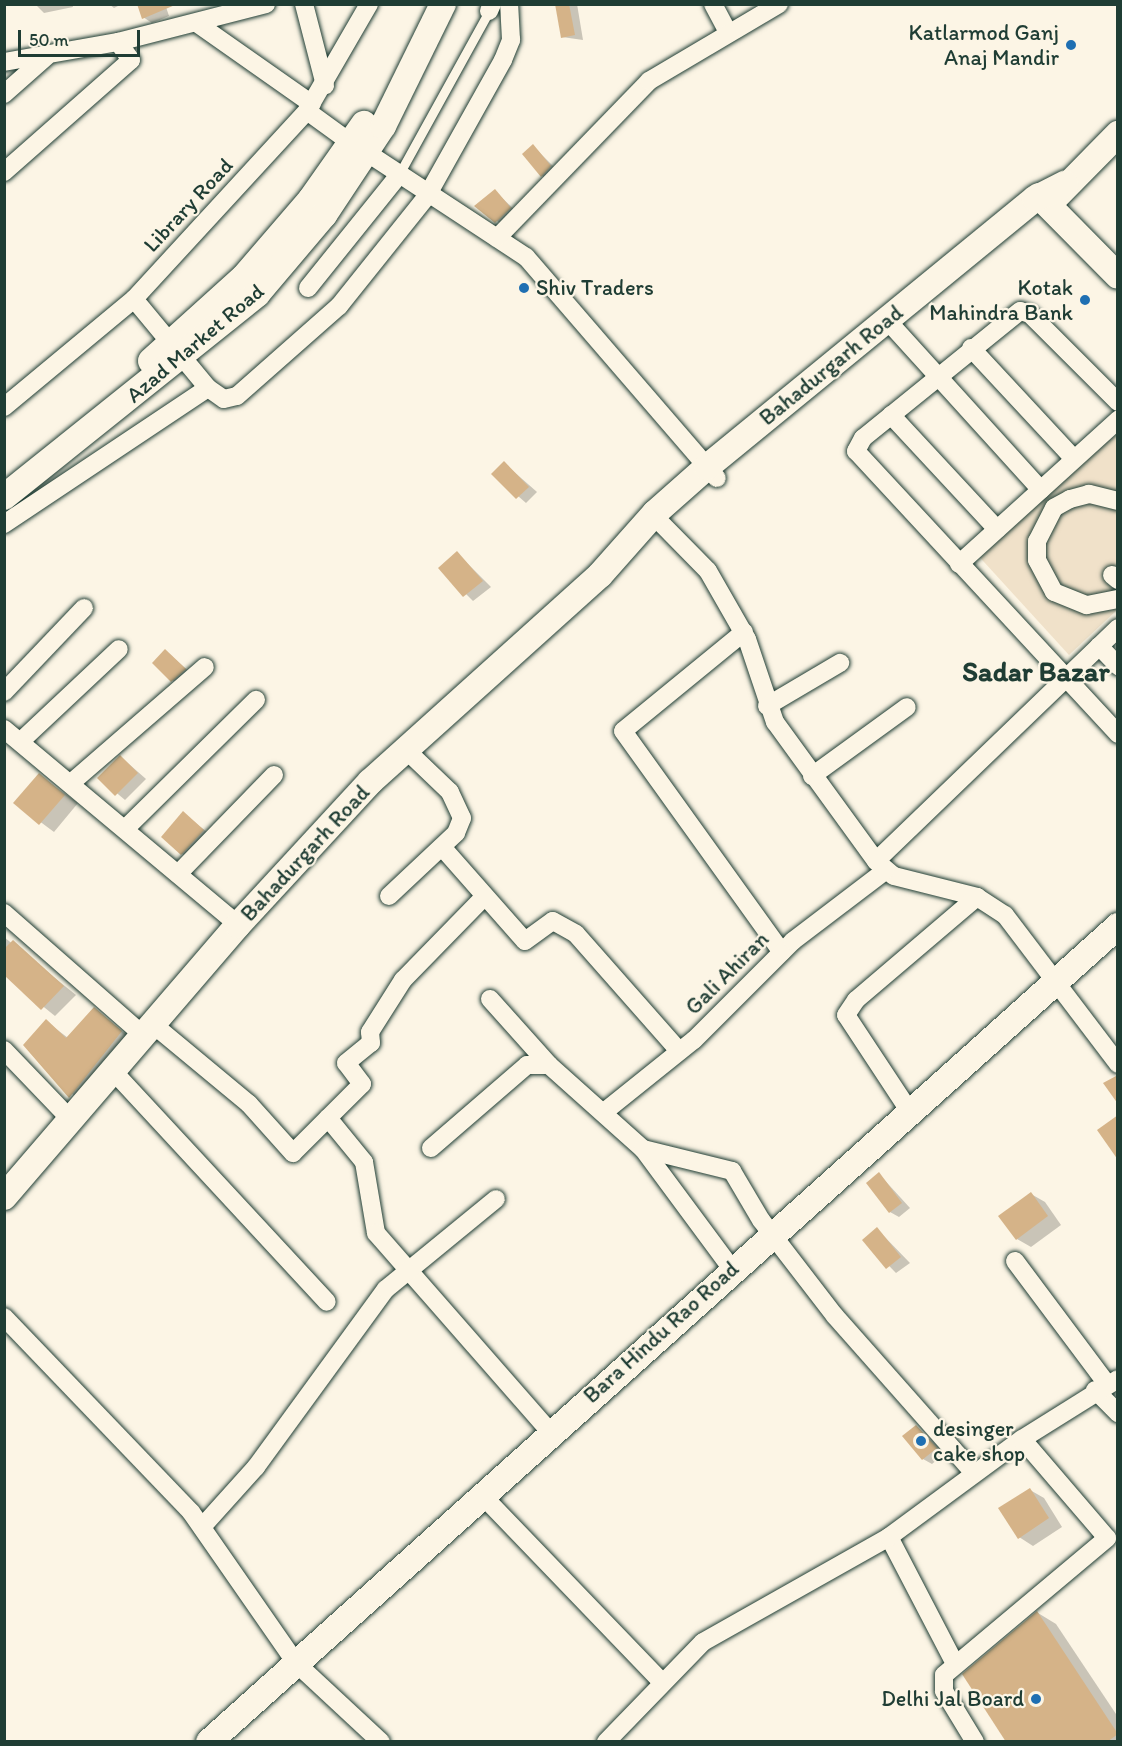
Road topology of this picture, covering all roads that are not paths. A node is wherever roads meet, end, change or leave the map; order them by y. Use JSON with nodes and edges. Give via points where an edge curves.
{"nodes":[{"id":1,"x":267,"y":4,"type":"edge"},
{"id":2,"x":303,"y":4,"type":"edge"},
{"id":3,"x":369,"y":4,"type":"edge"},
{"id":4,"x":428,"y":4,"type":"edge"},
{"id":5,"x":443,"y":4,"type":"edge"},
{"id":6,"x":509,"y":4,"type":"edge"},
{"id":7,"x":713,"y":4,"type":"edge"},
{"id":8,"x":779,"y":4,"type":"edge"},
{"id":9,"x":491,"y":8,"type":"edge"},
{"id":10,"x":198,"y":24,"type":"junction"},
{"id":11,"x":728,"y":32,"type":"junction"},
{"id":12,"x":118,"y":42,"type":"junction"},
{"id":13,"x":47,"y":56,"type":"junction"},
{"id":14,"x":4,"y":62,"type":"edge"},
{"id":15,"x":325,"y":85,"type":"junction"},
{"id":16,"x":4,"y":94,"type":"edge"},
{"id":17,"x":310,"y":108,"type":"junction"},
{"id":18,"x":1118,"y":134,"type":"edge"},
{"id":19,"x":358,"y":148,"type":"junction"},
{"id":20,"x":4,"y":172,"type":"edge"},
{"id":21,"x":398,"y":176,"type":"junction"},
{"id":22,"x":1052,"y":193,"type":"junction"},
{"id":23,"x":427,"y":196,"type":"junction"},
{"id":24,"x":497,"y":238,"type":"junction"},
{"id":25,"x":1118,"y":255,"type":"edge"},
{"id":26,"x":1118,"y":276,"type":"edge"},
{"id":27,"x":308,"y":288,"type":"dead end"},
{"id":28,"x":134,"y":299,"type":"junction"},
{"id":29,"x":895,"y":329,"type":"junction"},
{"id":30,"x":971,"y":348,"type":"junction"},
{"id":31,"x":176,"y":350,"type":"junction"},
{"id":32,"x":940,"y":374,"type":"junction"},
{"id":33,"x":208,"y":388,"type":"junction"},
{"id":34,"x":1118,"y":402,"type":"edge"},
{"id":35,"x":4,"y":407,"type":"edge"},
{"id":36,"x":891,"y":415,"type":"junction"},
{"id":37,"x":1118,"y":420,"type":"edge"},
{"id":38,"x":1074,"y":459,"type":"junction"},
{"id":39,"x":712,"y":472,"type":"junction"},
{"id":40,"x":4,"y":476,"type":"edge"},
{"id":41,"x":1040,"y":491,"type":"junction"},
{"id":42,"x":4,"y":497,"type":"edge"},
{"id":43,"x":1118,"y":501,"type":"edge"},
{"id":44,"x":1054,"y":508,"type":"junction"},
{"id":45,"x":658,"y":519,"type":"junction"},
{"id":46,"x":4,"y":524,"type":"edge"},
{"id":47,"x":997,"y":529,"type":"junction"},
{"id":48,"x":959,"y":564,"type":"junction"},
{"id":49,"x":1118,"y":598,"type":"edge"},
{"id":50,"x":84,"y":608,"type":"dead end"},
{"id":51,"x":1118,"y":628,"type":"edge"},
{"id":52,"x":744,"y":633,"type":"junction"},
{"id":53,"x":1099,"y":646,"type":"junction"},
{"id":54,"x":119,"y":649,"type":"dead end"},
{"id":55,"x":840,"y":663,"type":"dead end"},
{"id":56,"x":1118,"y":666,"type":"edge"},
{"id":57,"x":205,"y":667,"type":"dead end"},
{"id":58,"x":1066,"y":677,"type":"junction"},
{"id":59,"x":4,"y":692,"type":"edge"},
{"id":60,"x":256,"y":700,"type":"dead end"},
{"id":61,"x":767,"y":706,"type":"junction"},
{"id":62,"x":907,"y":706,"type":"dead end"},
{"id":63,"x":4,"y":729,"type":"edge"},
{"id":64,"x":1118,"y":734,"type":"edge"},
{"id":65,"x":21,"y":741,"type":"junction"},
{"id":66,"x":406,"y":750,"type":"junction"},
{"id":67,"x":274,"y":775,"type":"dead end"},
{"id":68,"x":812,"y":776,"type":"junction"},
{"id":69,"x":71,"y":783,"type":"junction"},
{"id":70,"x":125,"y":829,"type":"junction"},
{"id":71,"x":441,"y":846,"type":"junction"},
{"id":72,"x":880,"y":866,"type":"junction"},
{"id":73,"x":178,"y":874,"type":"junction"},
{"id":74,"x":389,"y":896,"type":"dead end"},
{"id":75,"x":485,"y":896,"type":"junction"},
{"id":76,"x":977,"y":897,"type":"junction"},
{"id":77,"x":4,"y":913,"type":"edge"},
{"id":78,"x":238,"y":925,"type":"junction"},
{"id":79,"x":1118,"y":926,"type":"edge"},
{"id":80,"x":782,"y":952,"type":"junction"},
{"id":81,"x":1058,"y":982,"type":"junction"},
{"id":82,"x":490,"y":999,"type":"dead end"},
{"id":83,"x":150,"y":1031,"type":"junction"},
{"id":84,"x":4,"y":1050,"type":"edge"},
{"id":85,"x":679,"y":1051,"type":"junction"},
{"id":86,"x":1118,"y":1064,"type":"edge"},
{"id":87,"x":549,"y":1065,"type":"junction"},
{"id":88,"x":114,"y":1072,"type":"junction"},
{"id":89,"x":604,"y":1112,"type":"junction"},
{"id":90,"x":910,"y":1112,"type":"junction"},
{"id":91,"x":328,"y":1118,"type":"junction"},
{"id":92,"x":72,"y":1120,"type":"junction"},
{"id":93,"x":431,"y":1148,"type":"dead end"},
{"id":94,"x":643,"y":1149,"type":"junction"},
{"id":95,"x":6,"y":1191,"type":"edge"},
{"id":96,"x":496,"y":1198,"type":"dead end"},
{"id":97,"x":771,"y":1233,"type":"junction"},
{"id":98,"x":1015,"y":1261,"type":"dead end"},
{"id":99,"x":408,"y":1269,"type":"junction"},
{"id":100,"x":731,"y":1269,"type":"junction"},
{"id":101,"x":327,"y":1302,"type":"dead end"},
{"id":102,"x":4,"y":1317,"type":"edge"},
{"id":103,"x":1107,"y":1384,"type":"edge"},
{"id":104,"x":1118,"y":1413,"type":"edge"},
{"id":105,"x":550,"y":1431,"type":"junction"},
{"id":106,"x":1022,"y":1439,"type":"junction"},
{"id":107,"x":974,"y":1473,"type":"junction"},
{"id":108,"x":481,"y":1494,"type":"junction"},
{"id":109,"x":202,"y":1527,"type":"junction"},
{"id":110,"x":889,"y":1536,"type":"junction"},
{"id":111,"x":1112,"y":1545,"type":"edge"},
{"id":112,"x":296,"y":1663,"type":"junction"},
{"id":113,"x":955,"y":1664,"type":"junction"},
{"id":114,"x":660,"y":1680,"type":"junction"},
{"id":115,"x":209,"y":1742,"type":"edge"},
{"id":116,"x":381,"y":1742,"type":"edge"},
{"id":117,"x":606,"y":1742,"type":"edge"},
{"id":118,"x":975,"y":1742,"type":"edge"}],
"edges":[{"from":1,"to":10,"type":"street"},
{"from":2,"to":15,"type":"street"},
{"from":3,"to":15,"type":"street","name":"Library Road"},
{"from":4,"to":19,"type":"street","name":"Azad Market Road"},
{"from":5,"to":19,"type":"street","name":"Azad Market Road"},
{"from":6,"to":23,"type":"street","via":[[511,40],[504,60]]},
{"from":7,"to":11,"type":"street"},
{"from":8,"to":11,"type":"street"},
{"from":9,"to":21,"type":"lane"},
{"from":10,"to":12,"type":"street"},
{"from":10,"to":17,"type":"street"},
{"from":11,"to":24,"type":"street","via":[[631,97],[558,180]]},
{"from":12,"to":13,"type":"street"},
{"from":12,"to":20,"type":"street","via":[[131,60]]},
{"from":13,"to":14,"type":"street"},
{"from":13,"to":16,"type":"street"},
{"from":15,"to":17,"type":"street","name":"Library Road"},
{"from":17,"to":19,"type":"street"},
{"from":17,"to":28,"type":"street","name":"Library Road"},
{"from":18,"to":22,"type":"street","name":"Bahadurgarh Road"},
{"from":19,"to":21,"type":"street"},
{"from":19,"to":31,"type":"street","name":"Azad Market Road","via":[[324,215],[257,294]]},
{"from":21,"to":23,"type":"street"},
{"from":21,"to":27,"type":"street"},
{"from":22,"to":25,"type":"street"},
{"from":22,"to":26,"type":"street"},
{"from":22,"to":29,"type":"street","name":"Bahadurgarh Road"},
{"from":22,"to":39,"type":"street","name":"Bahadurgarh Road"},
{"from":23,"to":24,"type":"street"},
{"from":23,"to":33,"type":"street","via":[[378,260],[311,333],[232,399]]},
{"from":24,"to":39,"type":"street","via":[[526,257]]},
{"from":28,"to":31,"type":"street"},
{"from":28,"to":35,"type":"street","name":"Library Road"},
{"from":29,"to":32,"type":"street"},
{"from":29,"to":39,"type":"street","name":"Bahadurgarh Road"},
{"from":30,"to":32,"type":"street"},
{"from":30,"to":34,"type":"street","via":[[1015,312],[1026,311]]},
{"from":30,"to":38,"type":"street"},
{"from":31,"to":33,"type":"street"},
{"from":31,"to":40,"type":"street","name":"Azad Market Road"},
{"from":31,"to":42,"type":"street","name":"Azad Market Road"},
{"from":32,"to":36,"type":"street"},
{"from":32,"to":41,"type":"street"},
{"from":33,"to":46,"type":"street"},
{"from":36,"to":47,"type":"street"},
{"from":36,"to":48,"type":"street","via":[[860,442],[858,455]]},
{"from":37,"to":38,"type":"street"},
{"from":38,"to":41,"type":"street"},
{"from":39,"to":45,"type":"street","name":"Bahadurgarh Road"},
{"from":41,"to":44,"type":"street"},
{"from":41,"to":47,"type":"street"},
{"from":43,"to":44,"type":"street","via":[[1089,494]]},
{"from":44,"to":49,"type":"street","via":[[1037,541],[1043,578],[1070,601],[1087,605]]},
{"from":45,"to":52,"type":"street","via":[[708,571]]},
{"from":45,"to":66,"type":"street","name":"Bahadurgarh Road"},
{"from":47,"to":48,"type":"street"},
{"from":48,"to":58,"type":"street"},
{"from":50,"to":59,"type":"street"},
{"from":51,"to":53,"type":"street","name":"Gali Ahiran"},
{"from":52,"to":61,"type":"street"},
{"from":52,"to":80,"type":"street","via":[[623,731]]},
{"from":53,"to":56,"type":"street"},
{"from":53,"to":58,"type":"street","name":"Gali Ahiran"},
{"from":54,"to":65,"type":"street"},
{"from":55,"to":61,"type":"street"},
{"from":57,"to":69,"type":"street"},
{"from":58,"to":64,"type":"street"},
{"from":58,"to":72,"type":"street","name":"Gali Ahiran"},
{"from":60,"to":70,"type":"street"},
{"from":61,"to":68,"type":"street"},
{"from":62,"to":68,"type":"street"},
{"from":63,"to":65,"type":"street"},
{"from":65,"to":69,"type":"street"},
{"from":66,"to":71,"type":"street","via":[[462,810],[460,826]]},
{"from":66,"to":78,"type":"street","name":"Bahadurgarh Road"},
{"from":67,"to":73,"type":"street"},
{"from":68,"to":72,"type":"street"},
{"from":69,"to":70,"type":"street"},
{"from":70,"to":73,"type":"street"},
{"from":71,"to":74,"type":"street"},
{"from":71,"to":75,"type":"street"},
{"from":72,"to":76,"type":"street"},
{"from":72,"to":80,"type":"street","name":"Gali Ahiran"},
{"from":73,"to":78,"type":"street"},
{"from":75,"to":85,"type":"street","via":[[525,940],[553,921],[576,934]]},
{"from":75,"to":91,"type":"street","via":[[403,980],[370,1032],[370,1043],[346,1063],[362,1084]]},
{"from":76,"to":81,"type":"street","via":[[1005,915]]},
{"from":76,"to":90,"type":"street","via":[[856,1000],[846,1015]]},
{"from":77,"to":83,"type":"street"},
{"from":78,"to":83,"type":"street","name":"Bahadurgarh Road"},
{"from":79,"to":81,"type":"street","name":"Bara Hindu Rao Road"},
{"from":80,"to":85,"type":"street","name":"Gali Ahiran"},
{"from":81,"to":86,"type":"street"},
{"from":81,"to":90,"type":"street","name":"Bara Hindu Rao Road"},
{"from":82,"to":87,"type":"street"},
{"from":83,"to":88,"type":"street","name":"Bahadurgarh Road"},
{"from":83,"to":91,"type":"street","via":[[249,1104],[293,1153]]},
{"from":84,"to":92,"type":"street"},
{"from":85,"to":89,"type":"street","name":"Gali Ahiran"},
{"from":87,"to":89,"type":"street"},
{"from":87,"to":93,"type":"street","via":[[527,1065]]},
{"from":88,"to":92,"type":"street","name":"Bahadurgarh Road"},
{"from":88,"to":101,"type":"street"},
{"from":89,"to":94,"type":"street"},
{"from":90,"to":97,"type":"street","name":"Bara Hindu Rao Road"},
{"from":91,"to":99,"type":"street","via":[[364,1162],[376,1233]]},
{"from":92,"to":95,"type":"street","name":"Bahadurgarh Road"},
{"from":94,"to":97,"type":"street","via":[[732,1171]]},
{"from":94,"to":100,"type":"street"},
{"from":96,"to":99,"type":"street"},
{"from":97,"to":100,"type":"street","name":"Bara Hindu Rao Road"},
{"from":97,"to":107,"type":"street","via":[[835,1316]]},
{"from":98,"to":103,"type":"street"},
{"from":99,"to":105,"type":"street"},
{"from":99,"to":109,"type":"street","via":[[370,1306],[256,1467]]},
{"from":100,"to":105,"type":"street","name":"Bara Hindu Rao Road"},
{"from":102,"to":109,"type":"street"},
{"from":103,"to":104,"type":"street"},
{"from":103,"to":106,"type":"street"},
{"from":105,"to":108,"type":"street","name":"Bara Hindu Rao Road"},
{"from":106,"to":107,"type":"street"},
{"from":106,"to":111,"type":"street"},
{"from":107,"to":110,"type":"street"},
{"from":108,"to":112,"type":"street","name":"Bara Hindu Rao Road"},
{"from":108,"to":114,"type":"street"},
{"from":109,"to":112,"type":"street"},
{"from":110,"to":113,"type":"street"},
{"from":110,"to":114,"type":"street","via":[[703,1642]]},
{"from":111,"to":113,"type":"street"},
{"from":112,"to":115,"type":"street","name":"Bara Hindu Rao Road"},
{"from":112,"to":116,"type":"street"},
{"from":113,"to":118,"type":"street","via":[[941,1683]]},
{"from":114,"to":117,"type":"street"}]}
